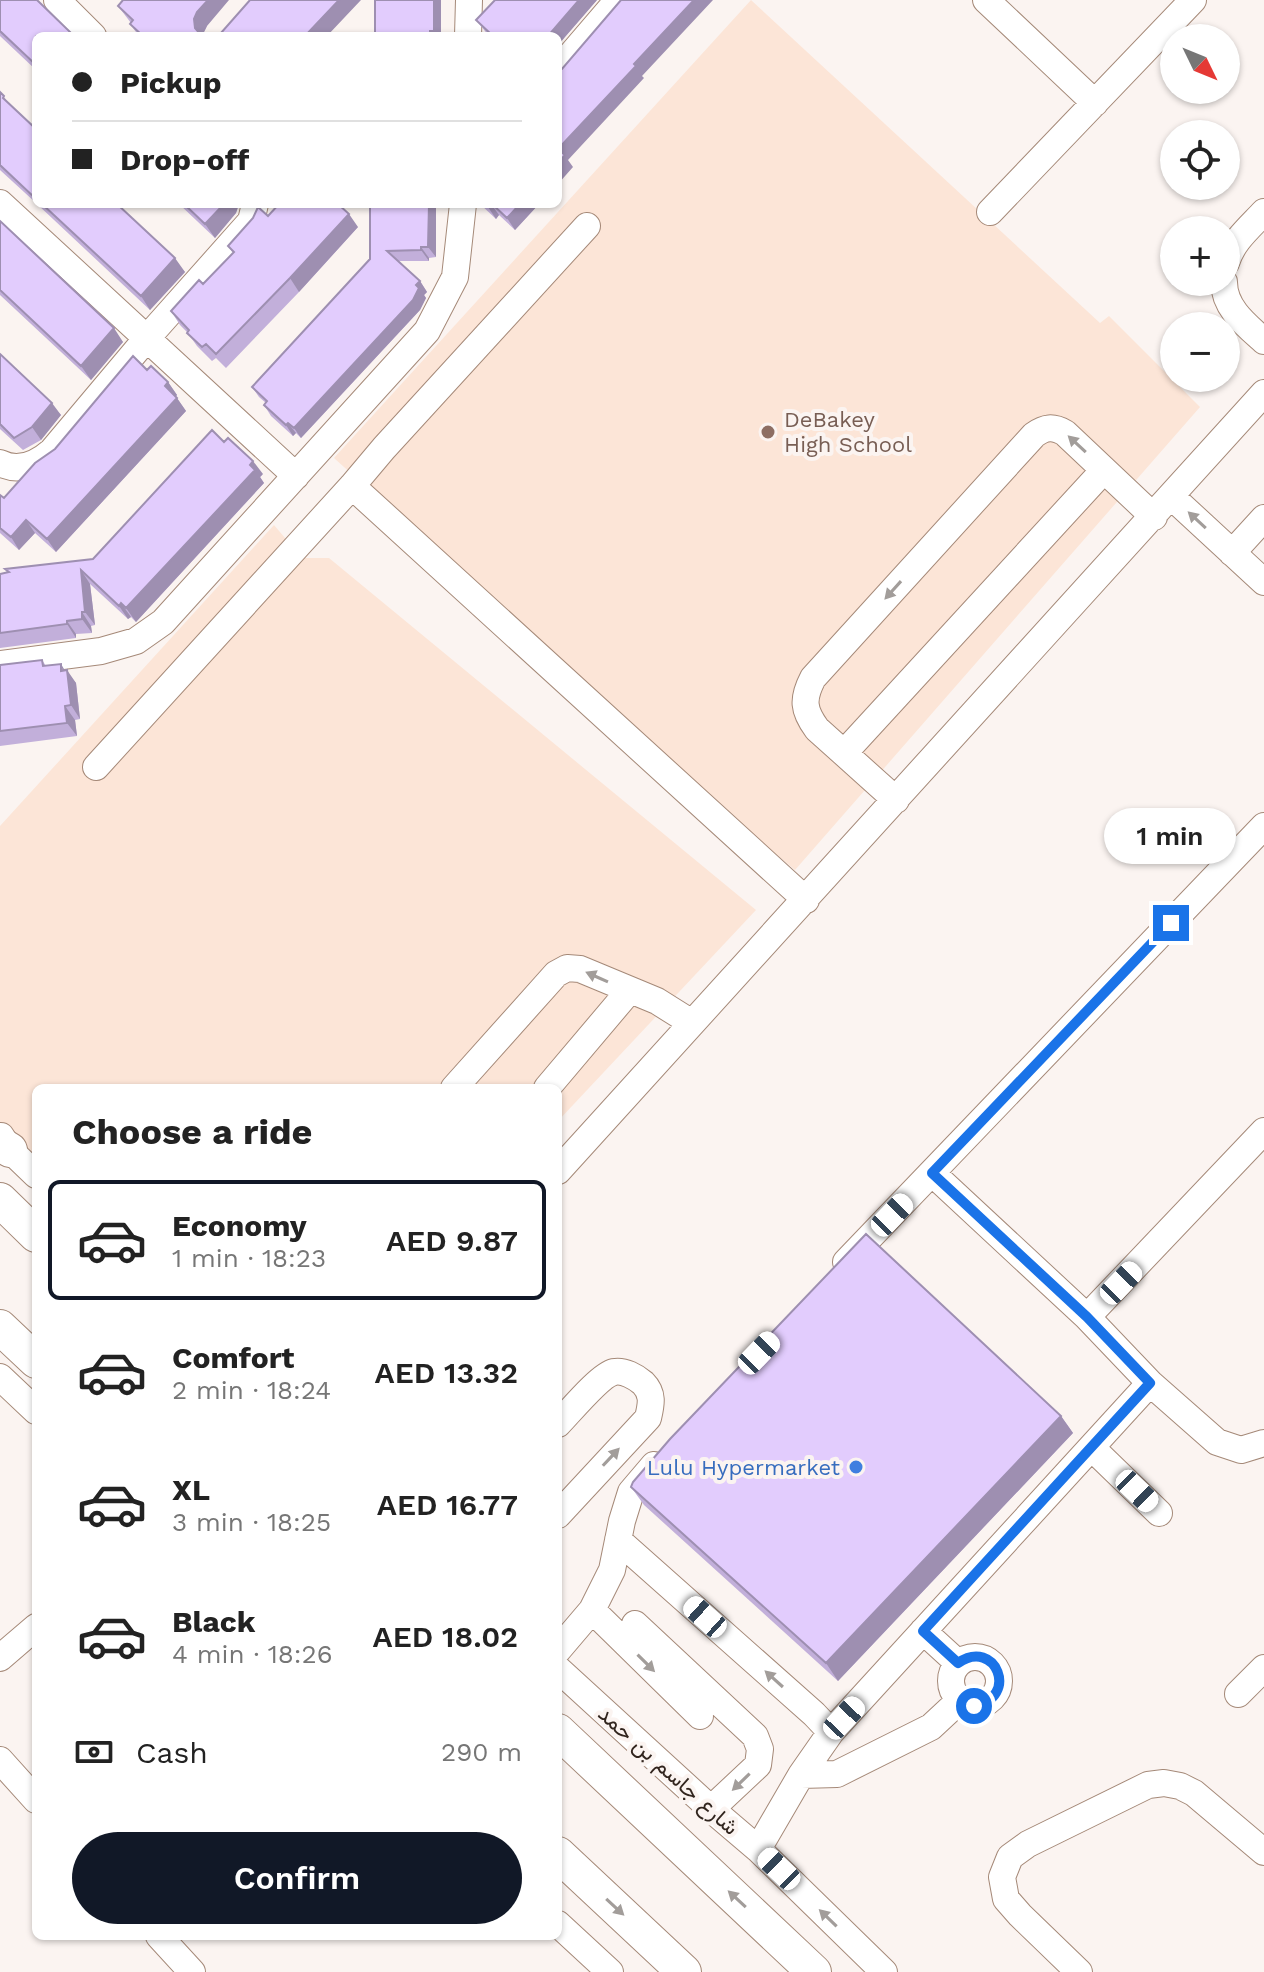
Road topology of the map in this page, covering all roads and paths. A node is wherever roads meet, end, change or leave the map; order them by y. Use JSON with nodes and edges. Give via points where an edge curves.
{"nodes":[{"id":1,"x":57,"y":0,"type":"edge"},
{"id":2,"x":469,"y":0,"type":"edge"},
{"id":3,"x":618,"y":0,"type":"edge"},
{"id":4,"x":986,"y":0,"type":"edge"},
{"id":5,"x":1193,"y":0,"type":"edge"},
{"id":6,"x":89,"y":32,"type":"edge"},
{"id":7,"x":468,"y":32,"type":"edge"},
{"id":8,"x":562,"y":65,"type":"edge"},
{"id":9,"x":1095,"y":103,"type":"junction"},
{"id":10,"x":0,"y":203,"type":"edge"},
{"id":11,"x":254,"y":208,"type":"edge"},
{"id":12,"x":463,"y":208,"type":"edge"},
{"id":13,"x":990,"y":212,"type":"dead end"},
{"id":14,"x":1264,"y":212,"type":"edge"},
{"id":15,"x":587,"y":226,"type":"dead end"},
{"id":16,"x":1240,"y":237,"type":"edge"},
{"id":17,"x":1227,"y":296,"type":"edge"},
{"id":18,"x":147,"y":338,"type":"junction"},
{"id":19,"x":1264,"y":341,"type":"edge"},
{"id":20,"x":1264,"y":393,"type":"edge"},
{"id":21,"x":0,"y":463,"type":"edge"},
{"id":22,"x":1104,"y":470,"type":"junction"},
{"id":23,"x":296,"y":476,"type":"junction"},
{"id":24,"x":352,"y":486,"type":"junction"},
{"id":25,"x":1172,"y":497,"type":"junction"},
{"id":26,"x":1154,"y":517,"type":"junction"},
{"id":27,"x":1261,"y":528,"type":"edge"},
{"id":28,"x":1232,"y":553,"type":"junction"},
{"id":29,"x":1264,"y":582,"type":"edge"},
{"id":30,"x":0,"y":664,"type":"edge"},
{"id":31,"x":844,"y":753,"type":"junction"},
{"id":32,"x":96,"y":767,"type":"dead end"},
{"id":33,"x":896,"y":800,"type":"junction"},
{"id":34,"x":1264,"y":826,"type":"edge"},
{"id":35,"x":806,"y":900,"type":"junction"},
{"id":36,"x":629,"y":991,"type":"junction"},
{"id":37,"x":692,"y":1023,"type":"junction"},
{"id":38,"x":458,"y":1084,"type":"edge"},
{"id":39,"x":550,"y":1084,"type":"edge"},
{"id":40,"x":1264,"y":1131,"type":"edge"},
{"id":41,"x":3,"y":1143,"type":"edge"},
{"id":42,"x":562,"y":1167,"type":"edge"},
{"id":43,"x":32,"y":1171,"type":"edge"},
{"id":44,"x":932,"y":1173,"type":"junction"},
{"id":45,"x":0,"y":1200,"type":"edge"},
{"id":46,"x":32,"y":1231,"type":"edge"},
{"id":47,"x":825,"y":1284,"type":"edge"},
{"id":48,"x":1087,"y":1317,"type":"junction"},
{"id":49,"x":0,"y":1327,"type":"edge"},
{"id":50,"x":32,"y":1357,"type":"edge"},
{"id":51,"x":0,"y":1377,"type":"edge"},
{"id":52,"x":1150,"y":1383,"type":"junction"},
{"id":53,"x":32,"y":1407,"type":"edge"},
{"id":54,"x":562,"y":1420,"type":"edge"},
{"id":55,"x":1264,"y":1443,"type":"edge"},
{"id":56,"x":670,"y":1446,"type":"edge"},
{"id":57,"x":1092,"y":1448,"type":"junction"},
{"id":58,"x":562,"y":1511,"type":"edge"},
{"id":59,"x":1159,"y":1513,"type":"dead end"},
{"id":60,"x":618,"y":1540,"type":"junction"},
{"id":61,"x":592,"y":1610,"type":"junction"},
{"id":62,"x":635,"y":1624,"type":"dead end"},
{"id":63,"x":32,"y":1630,"type":"edge"},
{"id":64,"x":923,"y":1631,"type":"junction"},
{"id":65,"x":562,"y":1645,"type":"edge"},
{"id":66,"x":0,"y":1658,"type":"edge"},
{"id":67,"x":958,"y":1663,"type":"junction"},
{"id":68,"x":1264,"y":1668,"type":"edge"},
{"id":69,"x":562,"y":1673,"type":"edge"},
{"id":70,"x":1238,"y":1694,"type":"dead end"},
{"id":71,"x":960,"y":1700,"type":"junction"},
{"id":72,"x":700,"y":1716,"type":"dead end"},
{"id":73,"x":831,"y":1732,"type":"junction"},
{"id":74,"x":562,"y":1735,"type":"edge"},
{"id":75,"x":0,"y":1760,"type":"edge"},
{"id":76,"x":801,"y":1775,"type":"junction"},
{"id":77,"x":32,"y":1796,"type":"edge"},
{"id":78,"x":711,"y":1809,"type":"junction"},
{"id":79,"x":758,"y":1849,"type":"junction"},
{"id":80,"x":1264,"y":1852,"type":"edge"},
{"id":81,"x":562,"y":1858,"type":"edge"},
{"id":82,"x":562,"y":1928,"type":"edge"},
{"id":83,"x":163,"y":1940,"type":"edge"},
{"id":84,"x":192,"y":1972,"type":"edge"},
{"id":85,"x":610,"y":1972,"type":"edge"},
{"id":86,"x":684,"y":1972,"type":"edge"},
{"id":87,"x":814,"y":1972,"type":"edge"},
{"id":88,"x":884,"y":1972,"type":"edge"},
{"id":89,"x":1079,"y":1972,"type":"edge"}],
"edges":[{"from":1,"to":6,"type":"street"},
{"from":2,"to":7,"type":"street"},
{"from":3,"to":8,"type":"street"},
{"from":4,"to":9,"type":"street"},
{"from":5,"to":9,"type":"street"},
{"from":9,"to":13,"type":"street"},
{"from":10,"to":18,"type":"street"},
{"from":11,"to":18,"type":"street","via":[[247,227]]},
{"from":12,"to":23,"type":"street","via":[[455,277],[427,331]]},
{"from":14,"to":16,"type":"street"},
{"from":15,"to":24,"type":"street"},
{"from":17,"to":19,"type":"street","via":[[1241,320]]},
{"from":18,"to":21,"type":"street","via":[[52,451],[37,463],[9,468]]},
{"from":18,"to":23,"type":"street"},
{"from":20,"to":25,"type":"street"},
{"from":22,"to":26,"type":"street"},
{"from":22,"to":31,"type":"street"},
{"from":22,"to":31,"type":"street","one_way":true,"via":[[1057,428],[1034,435],[813,678],[806,690],[809,717]]},
{"from":23,"to":30,"type":"street","via":[[163,622],[136,641],[101,651]]},
{"from":24,"to":32,"type":"street"},
{"from":24,"to":35,"type":"street"},
{"from":25,"to":26,"type":"street"},
{"from":28,"to":25,"type":"street","one_way":true},
{"from":26,"to":33,"type":"street"},
{"from":27,"to":28,"type":"street"},
{"from":28,"to":29,"type":"street"},
{"from":31,"to":33,"type":"street"},
{"from":33,"to":35,"type":"street"},
{"from":34,"to":44,"type":"street"},
{"from":35,"to":37,"type":"street"},
{"from":36,"to":37,"type":"street"},
{"from":36,"to":38,"type":"street","one_way":true,"via":[[580,969],[561,970]]},
{"from":36,"to":39,"type":"street"},
{"from":37,"to":42,"type":"street"},
{"from":40,"to":48,"type":"street"},
{"from":41,"to":43,"type":"street"},
{"from":44,"to":47,"type":"street"},
{"from":44,"to":48,"type":"street"},
{"from":45,"to":46,"type":"main road"},
{"from":48,"to":52,"type":"street"},
{"from":49,"to":50,"type":"main road"},
{"from":51,"to":53,"type":"street"},
{"from":52,"to":55,"type":"street","via":[[1217,1442],[1241,1450]]},
{"from":52,"to":57,"type":"street"},
{"from":58,"to":54,"type":"street","one_way":true,"via":[[648,1418],[652,1400],[645,1385],[630,1374],[614,1372]]},
{"from":56,"to":60,"type":"street","via":[[631,1492]]},
{"from":57,"to":59,"type":"street"},
{"from":57,"to":64,"type":"street"},
{"from":60,"to":61,"type":"street","via":[[612,1570]]},
{"from":73,"to":60,"type":"street","one_way":true},
{"from":61,"to":65,"type":"street"},
{"from":61,"to":72,"type":"street","one_way":true},
{"from":62,"to":78,"type":"street","one_way":true,"via":[[755,1736],[758,1765]]},
{"from":63,"to":66,"type":"street"},
{"from":64,"to":67,"type":"street"},
{"from":64,"to":73,"type":"street"},
{"from":67,"to":71,"type":"street","via":[[951,1686]]},
{"from":67,"to":71,"type":"street","via":[[982,1657],[995,1666],[1000,1681],[989,1701],[974,1706]]},
{"from":68,"to":70,"type":"street"},
{"from":69,"to":78,"type":"street","name":"شارع جاسم بن حمد"},
{"from":71,"to":76,"type":"street","via":[[931,1727],[837,1774]]},
{"from":73,"to":76,"type":"street"},
{"from":87,"to":74,"type":"main road","name":"شارع جاسم بن حمد","one_way":true},
{"from":75,"to":77,"type":"street"},
{"from":76,"to":79,"type":"street"},
{"from":78,"to":79,"type":"street","name":"شارع جاسم بن حمد"},
{"from":88,"to":79,"type":"street","name":"شارع جاسم بن حمد","one_way":true},
{"from":80,"to":89,"type":"street","via":[[1194,1793],[1164,1783],[1148,1785],[1028,1844],[1010,1857],[1002,1877],[1006,1899]]},
{"from":81,"to":86,"type":"main road","one_way":true},
{"from":82,"to":85,"type":"street"},
{"from":83,"to":84,"type":"street"}]}
